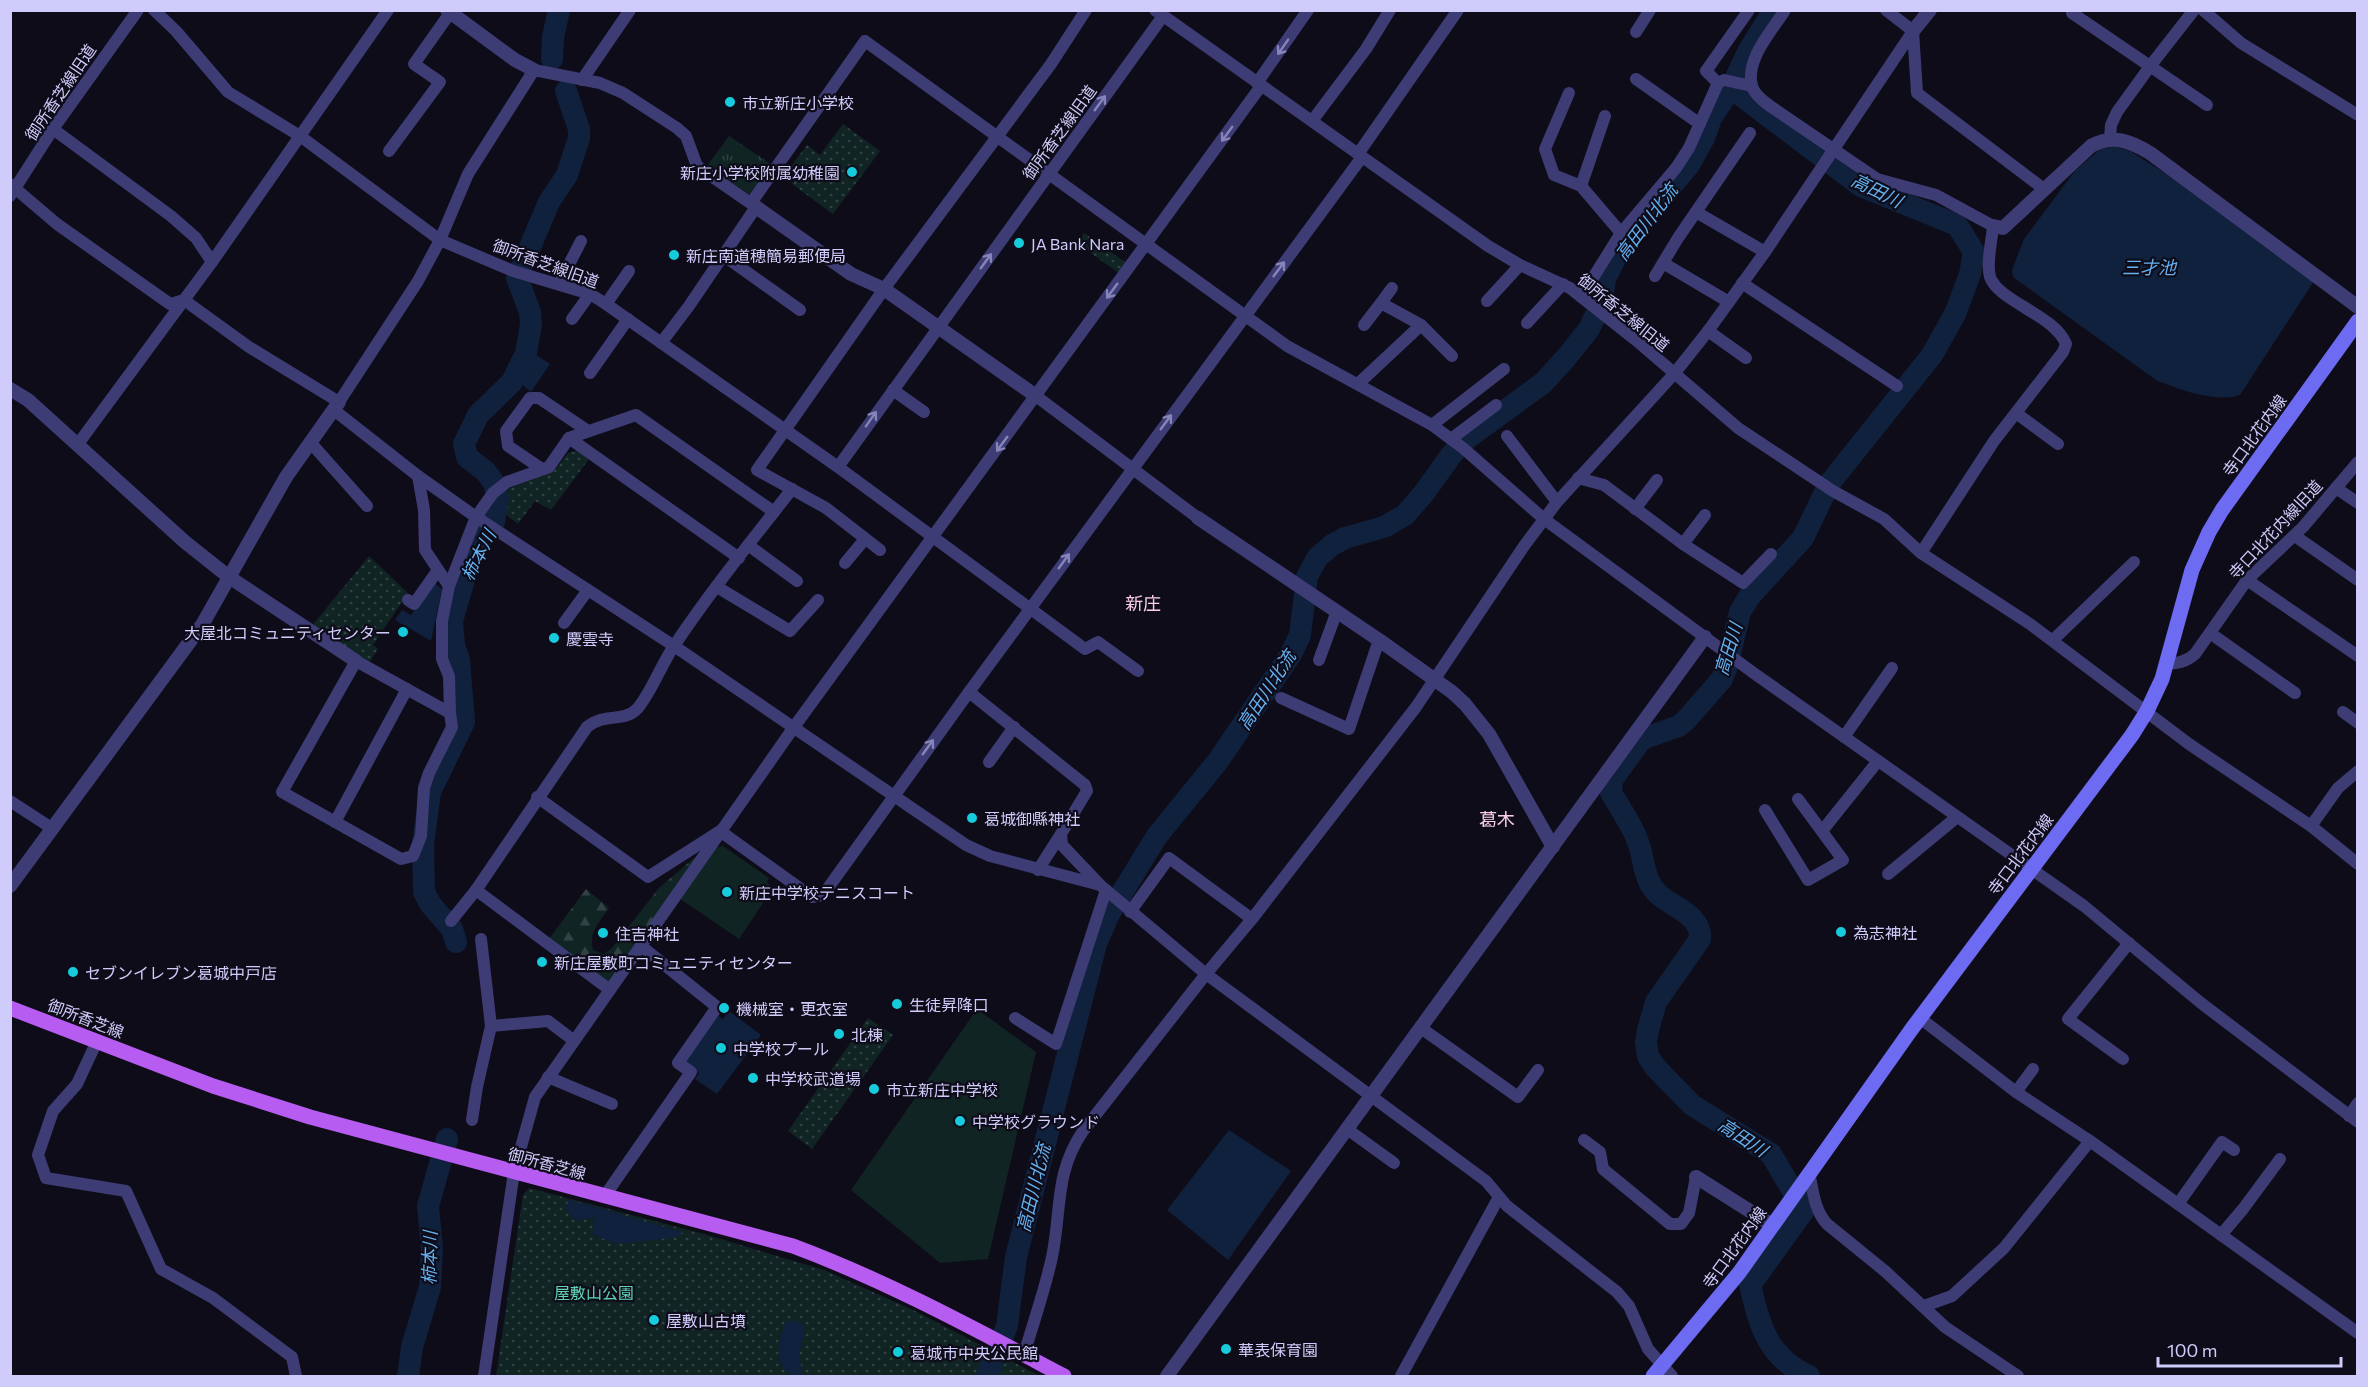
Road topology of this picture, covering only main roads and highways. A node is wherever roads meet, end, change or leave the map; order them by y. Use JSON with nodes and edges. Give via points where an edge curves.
{"nodes":[{"id":1,"x":2358,"y":321,"type":"edge"},
{"id":2,"x":10,"y":1008,"type":"edge"},
{"id":3,"x":1662,"y":1373,"type":"edge"},
{"id":4,"x":1064,"y":1377,"type":"edge"}],
"edges":[{"from":1,"to":3,"type":"main road","name":"寺口北花内線","via":[[2209,532],[2192,570],[2166,664],[2147,711],[2132,735]]},
{"from":2,"to":4,"type":"main road","name":"御所香芝線","via":[[247,1098],[754,1235],[833,1261],[902,1292]]}]}
